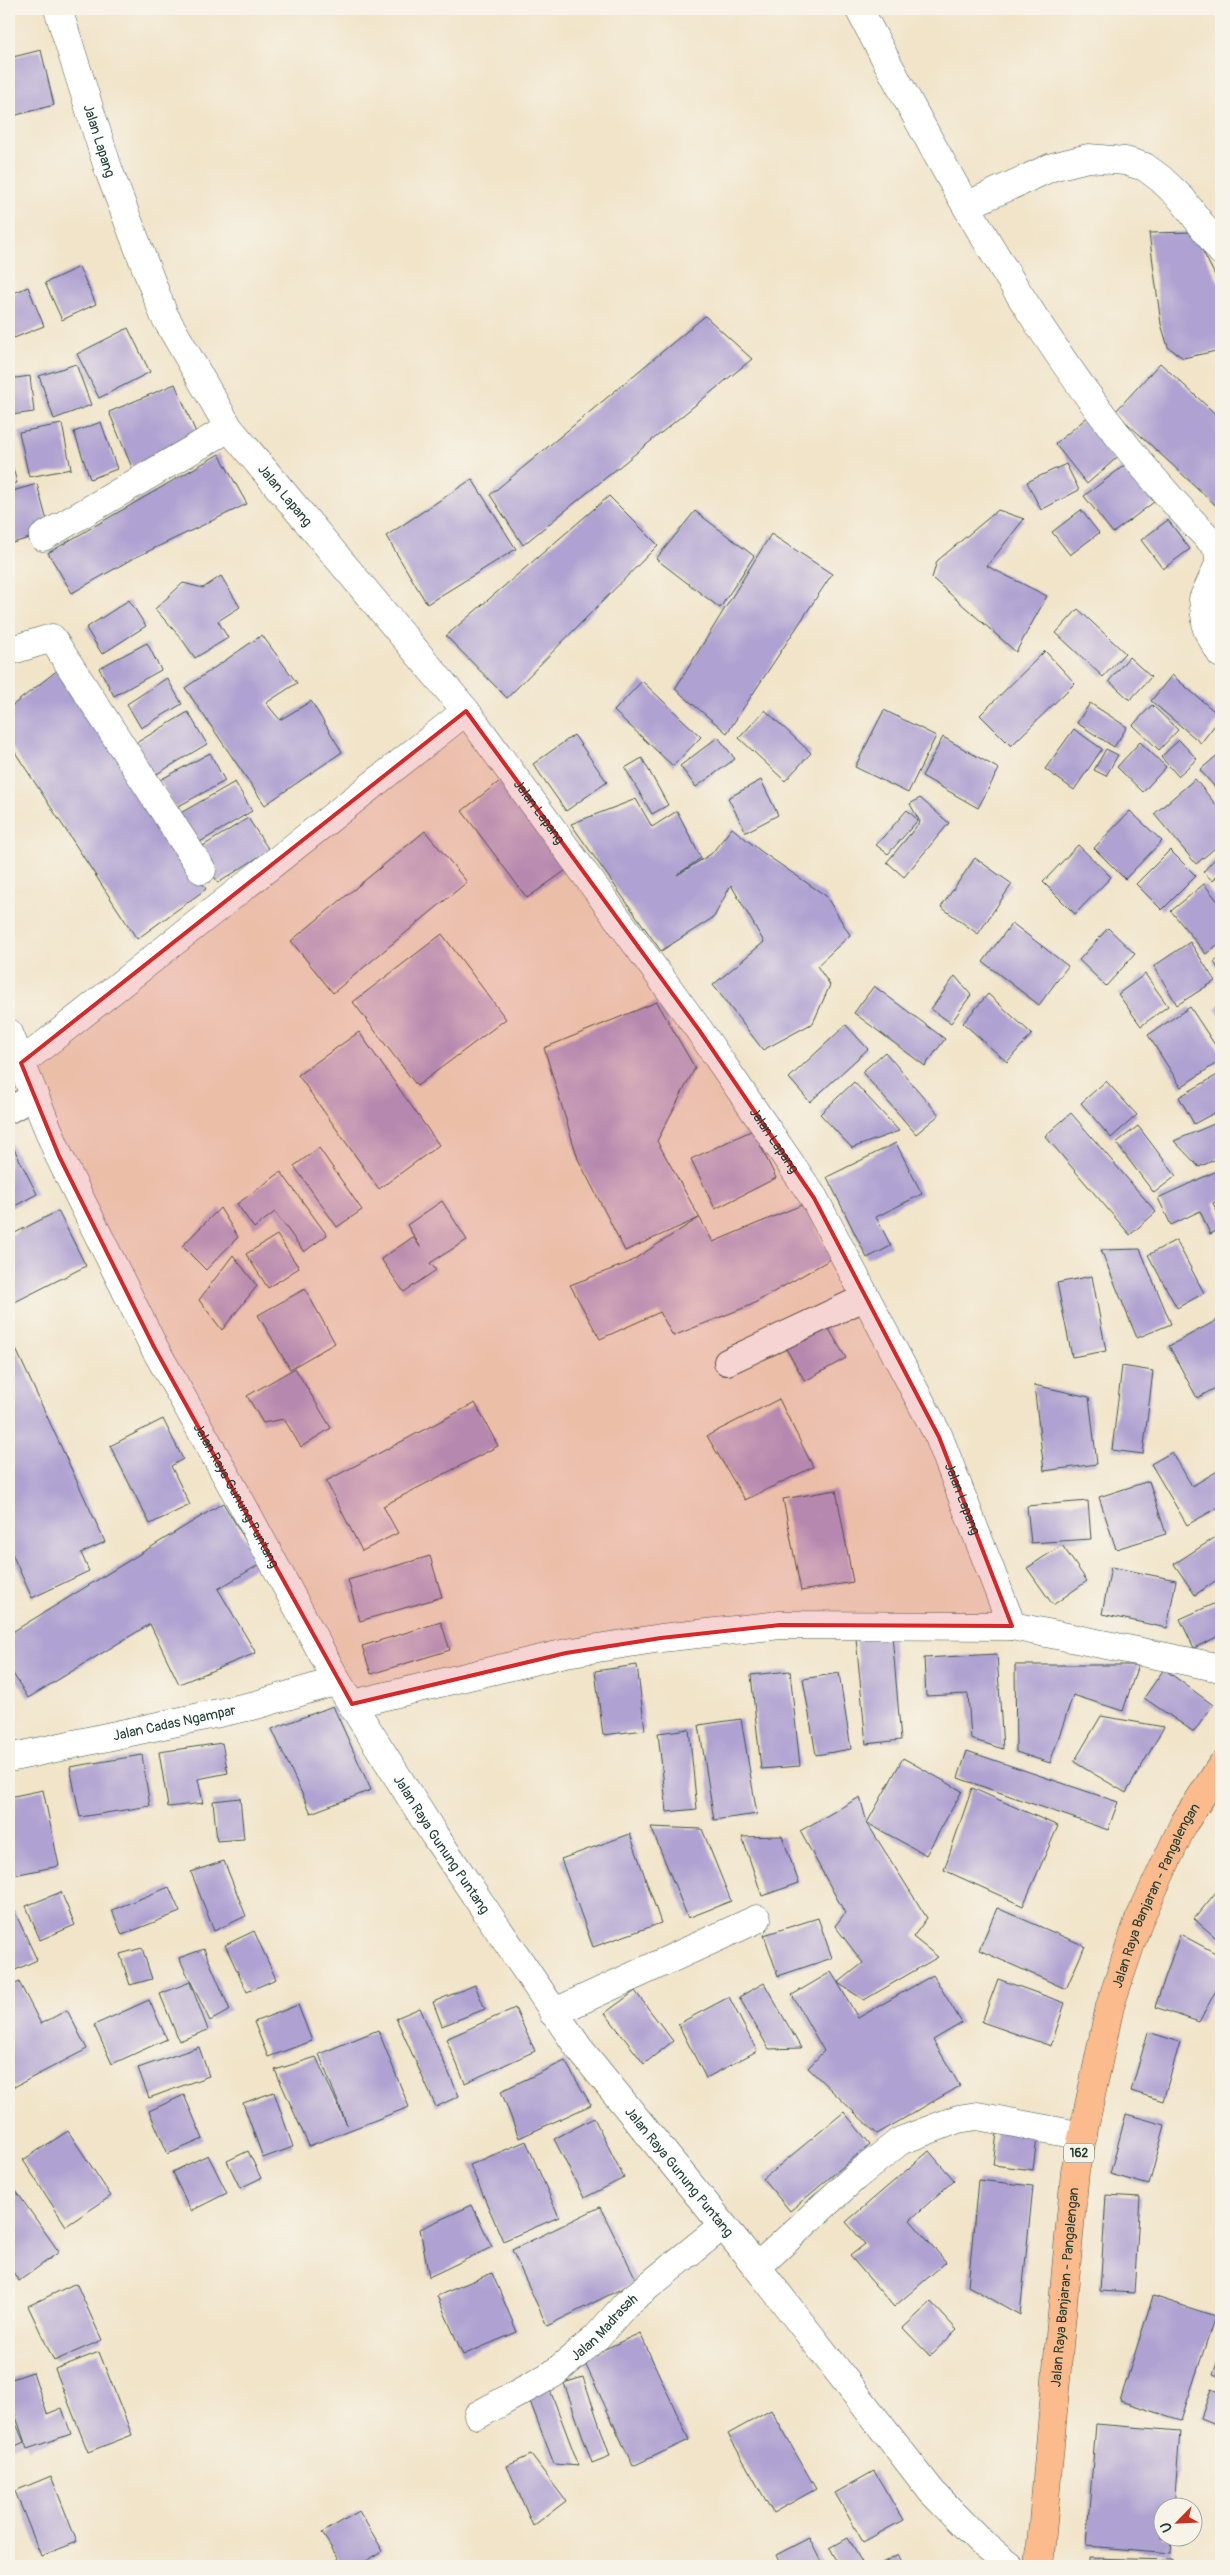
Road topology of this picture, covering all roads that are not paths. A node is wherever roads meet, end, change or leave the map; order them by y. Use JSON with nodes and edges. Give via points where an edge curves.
{"nodes":[{"id":1,"x":58,"y":9,"type":"edge"},
{"id":2,"x":859,"y":9,"type":"edge"},
{"id":3,"x":968,"y":205,"type":"junction"},
{"id":4,"x":1221,"y":251,"type":"edge"},
{"id":5,"x":229,"y":428,"type":"junction"},
{"id":6,"x":43,"y":538,"type":"dead end"},
{"id":7,"x":9,"y":651,"type":"edge"},
{"id":8,"x":1221,"y":654,"type":"edge"},
{"id":9,"x":466,"y":711,"type":"junction"},
{"id":10,"x":202,"y":870,"type":"dead end"},
{"id":11,"x":9,"y":1034,"type":"edge"},
{"id":12,"x":21,"y":1063,"type":"junction"},
{"id":13,"x":35,"y":1096,"type":"junction"},
{"id":14,"x":9,"y":1110,"type":"edge"},
{"id":15,"x":866,"y":1297,"type":"junction"},
{"id":16,"x":727,"y":1362,"type":"dead end"},
{"id":17,"x":1012,"y":1626,"type":"junction"},
{"id":18,"x":1221,"y":1668,"type":"edge"},
{"id":19,"x":337,"y":1681,"type":"junction"},
{"id":20,"x":352,"y":1704,"type":"junction"},
{"id":21,"x":9,"y":1758,"type":"edge"},
{"id":22,"x":1221,"y":1766,"type":"edge"},
{"id":23,"x":757,"y":1919,"type":"dead end"},
{"id":24,"x":553,"y":2013,"type":"junction"},
{"id":25,"x":1083,"y":2136,"type":"junction"},
{"id":26,"x":722,"y":2226,"type":"junction"},
{"id":27,"x":757,"y":2267,"type":"junction"},
{"id":28,"x":478,"y":2415,"type":"dead end"},
{"id":29,"x":1010,"y":2566,"type":"edge"},
{"id":30,"x":1039,"y":2566,"type":"edge"}],
"edges":[{"from":1,"to":5,"type":"street","name":"Jalan Lapang","via":[[109,171],[164,315]]},
{"from":2,"to":3,"type":"street","via":[[922,128]]},
{"from":3,"to":4,"type":"street","via":[[1052,167],[1088,158],[1125,161],[1146,167],[1161,179],[1182,199]]},
{"from":3,"to":8,"type":"street","via":[[1083,392],[1174,506],[1218,548],[1218,564],[1203,599],[1207,630]]},
{"from":5,"to":6,"type":"street"},
{"from":5,"to":9,"type":"street","name":"Jalan Lapang"},
{"from":7,"to":10,"type":"street","via":[[52,638]]},
{"from":9,"to":12,"type":"street"},
{"from":9,"to":15,"type":"street","name":"Jalan Lapang","via":[[698,1030],[814,1198]]},
{"from":11,"to":12,"type":"street","name":"Jalan Raya Gunung Puntang"},
{"from":12,"to":13,"type":"street","name":"Jalan Raya Gunung Puntang"},
{"from":13,"to":14,"type":"lane"},
{"from":13,"to":19,"type":"street","name":"Jalan Raya Gunung Puntang","via":[[59,1156],[154,1347]]},
{"from":15,"to":16,"type":"lane"},
{"from":15,"to":17,"type":"street","name":"Jalan Lapang","via":[[939,1437]]},
{"from":17,"to":18,"type":"street"},
{"from":17,"to":20,"type":"street","via":[[780,1626],[661,1638],[566,1653]]},
{"from":19,"to":20,"type":"street","name":"Jalan Raya Gunung Puntang"},
{"from":19,"to":21,"type":"street","name":"Jalan Cadas Ngampar","via":[[256,1705]]},
{"from":20,"to":24,"type":"street","name":"Jalan Raya Gunung Puntang"},
{"from":22,"to":25,"type":"main road","name":"Jalan Raya Banjaran - Pangalengan","number":"162","via":[[1184,1823],[1138,1922],[1110,2006]]},
{"from":23,"to":24,"type":"street"},
{"from":24,"to":26,"type":"street","name":"Jalan Raya Gunung Puntang"},
{"from":25,"to":27,"type":"street","via":[[977,2116],[958,2119],[900,2141],[855,2177]]},
{"from":25,"to":30,"type":"main road","name":"Jalan Raya Banjaran - Pangalengan","number":"162","via":[[1075,2171],[1065,2266]]},
{"from":26,"to":27,"type":"street","name":"Jalan Raya Gunung Puntang"},
{"from":26,"to":28,"type":"street","name":"Jalan Madrasah","via":[[626,2304],[595,2339],[553,2374]]},
{"from":27,"to":29,"type":"street","name":"Jalan Raya Gunung Puntang","via":[[932,2492],[981,2542]]}]}
